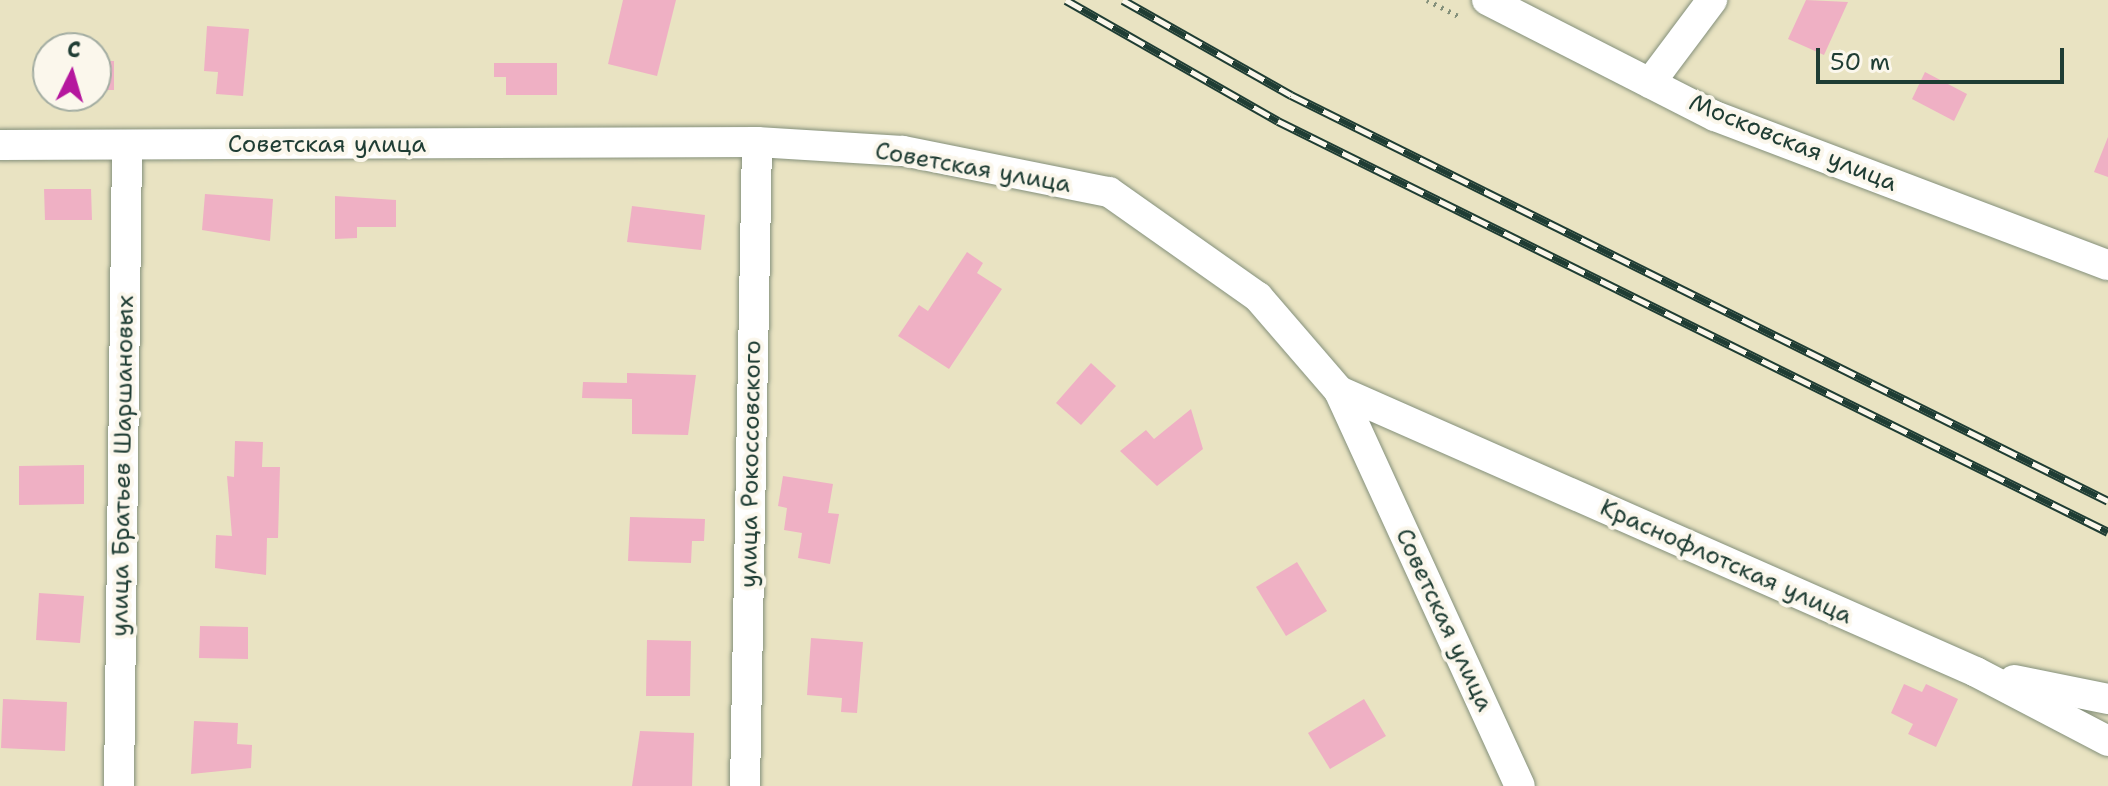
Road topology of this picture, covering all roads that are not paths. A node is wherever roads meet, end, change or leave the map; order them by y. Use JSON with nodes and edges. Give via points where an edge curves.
{"nodes":[{"id":1,"x":1487,"y":0,"type":"edge"},
{"id":2,"x":1712,"y":0,"type":"edge"},
{"id":3,"x":1650,"y":83,"type":"junction"},
{"id":4,"x":757,"y":142,"type":"junction"},
{"id":5,"x":0,"y":145,"type":"edge"},
{"id":6,"x":127,"y":146,"type":"junction"},
{"id":7,"x":2108,"y":265,"type":"edge"},
{"id":8,"x":1339,"y":391,"type":"junction"},
{"id":9,"x":1976,"y":672,"type":"junction"},
{"id":10,"x":2108,"y":699,"type":"edge"},
{"id":11,"x":2108,"y":741,"type":"edge"},
{"id":12,"x":119,"y":786,"type":"edge"},
{"id":13,"x":745,"y":786,"type":"edge"},
{"id":14,"x":1520,"y":786,"type":"edge"}],
"edges":[{"from":1,"to":3,"type":"street","name":"Московская улица"},
{"from":2,"to":3,"type":"street"},
{"from":3,"to":7,"type":"street","name":"Московская улица","via":[[1715,116]]},
{"from":4,"to":6,"type":"street","name":"Советская улица"},
{"from":4,"to":8,"type":"street","name":"Советская улица","via":[[903,151],[1109,192],[1258,297]]},
{"from":4,"to":13,"type":"street","name":"улица Рокоссовского"},
{"from":5,"to":6,"type":"street","name":"Советская улица"},
{"from":6,"to":12,"type":"street","name":"улица Братьев Шаршановых"},
{"from":8,"to":9,"type":"street","name":"Краснофлотская улица"},
{"from":8,"to":14,"type":"street","name":"Советская улица"},
{"from":9,"to":10,"type":"street"},
{"from":9,"to":11,"type":"street","name":"Краснофлотская улица"}]}
